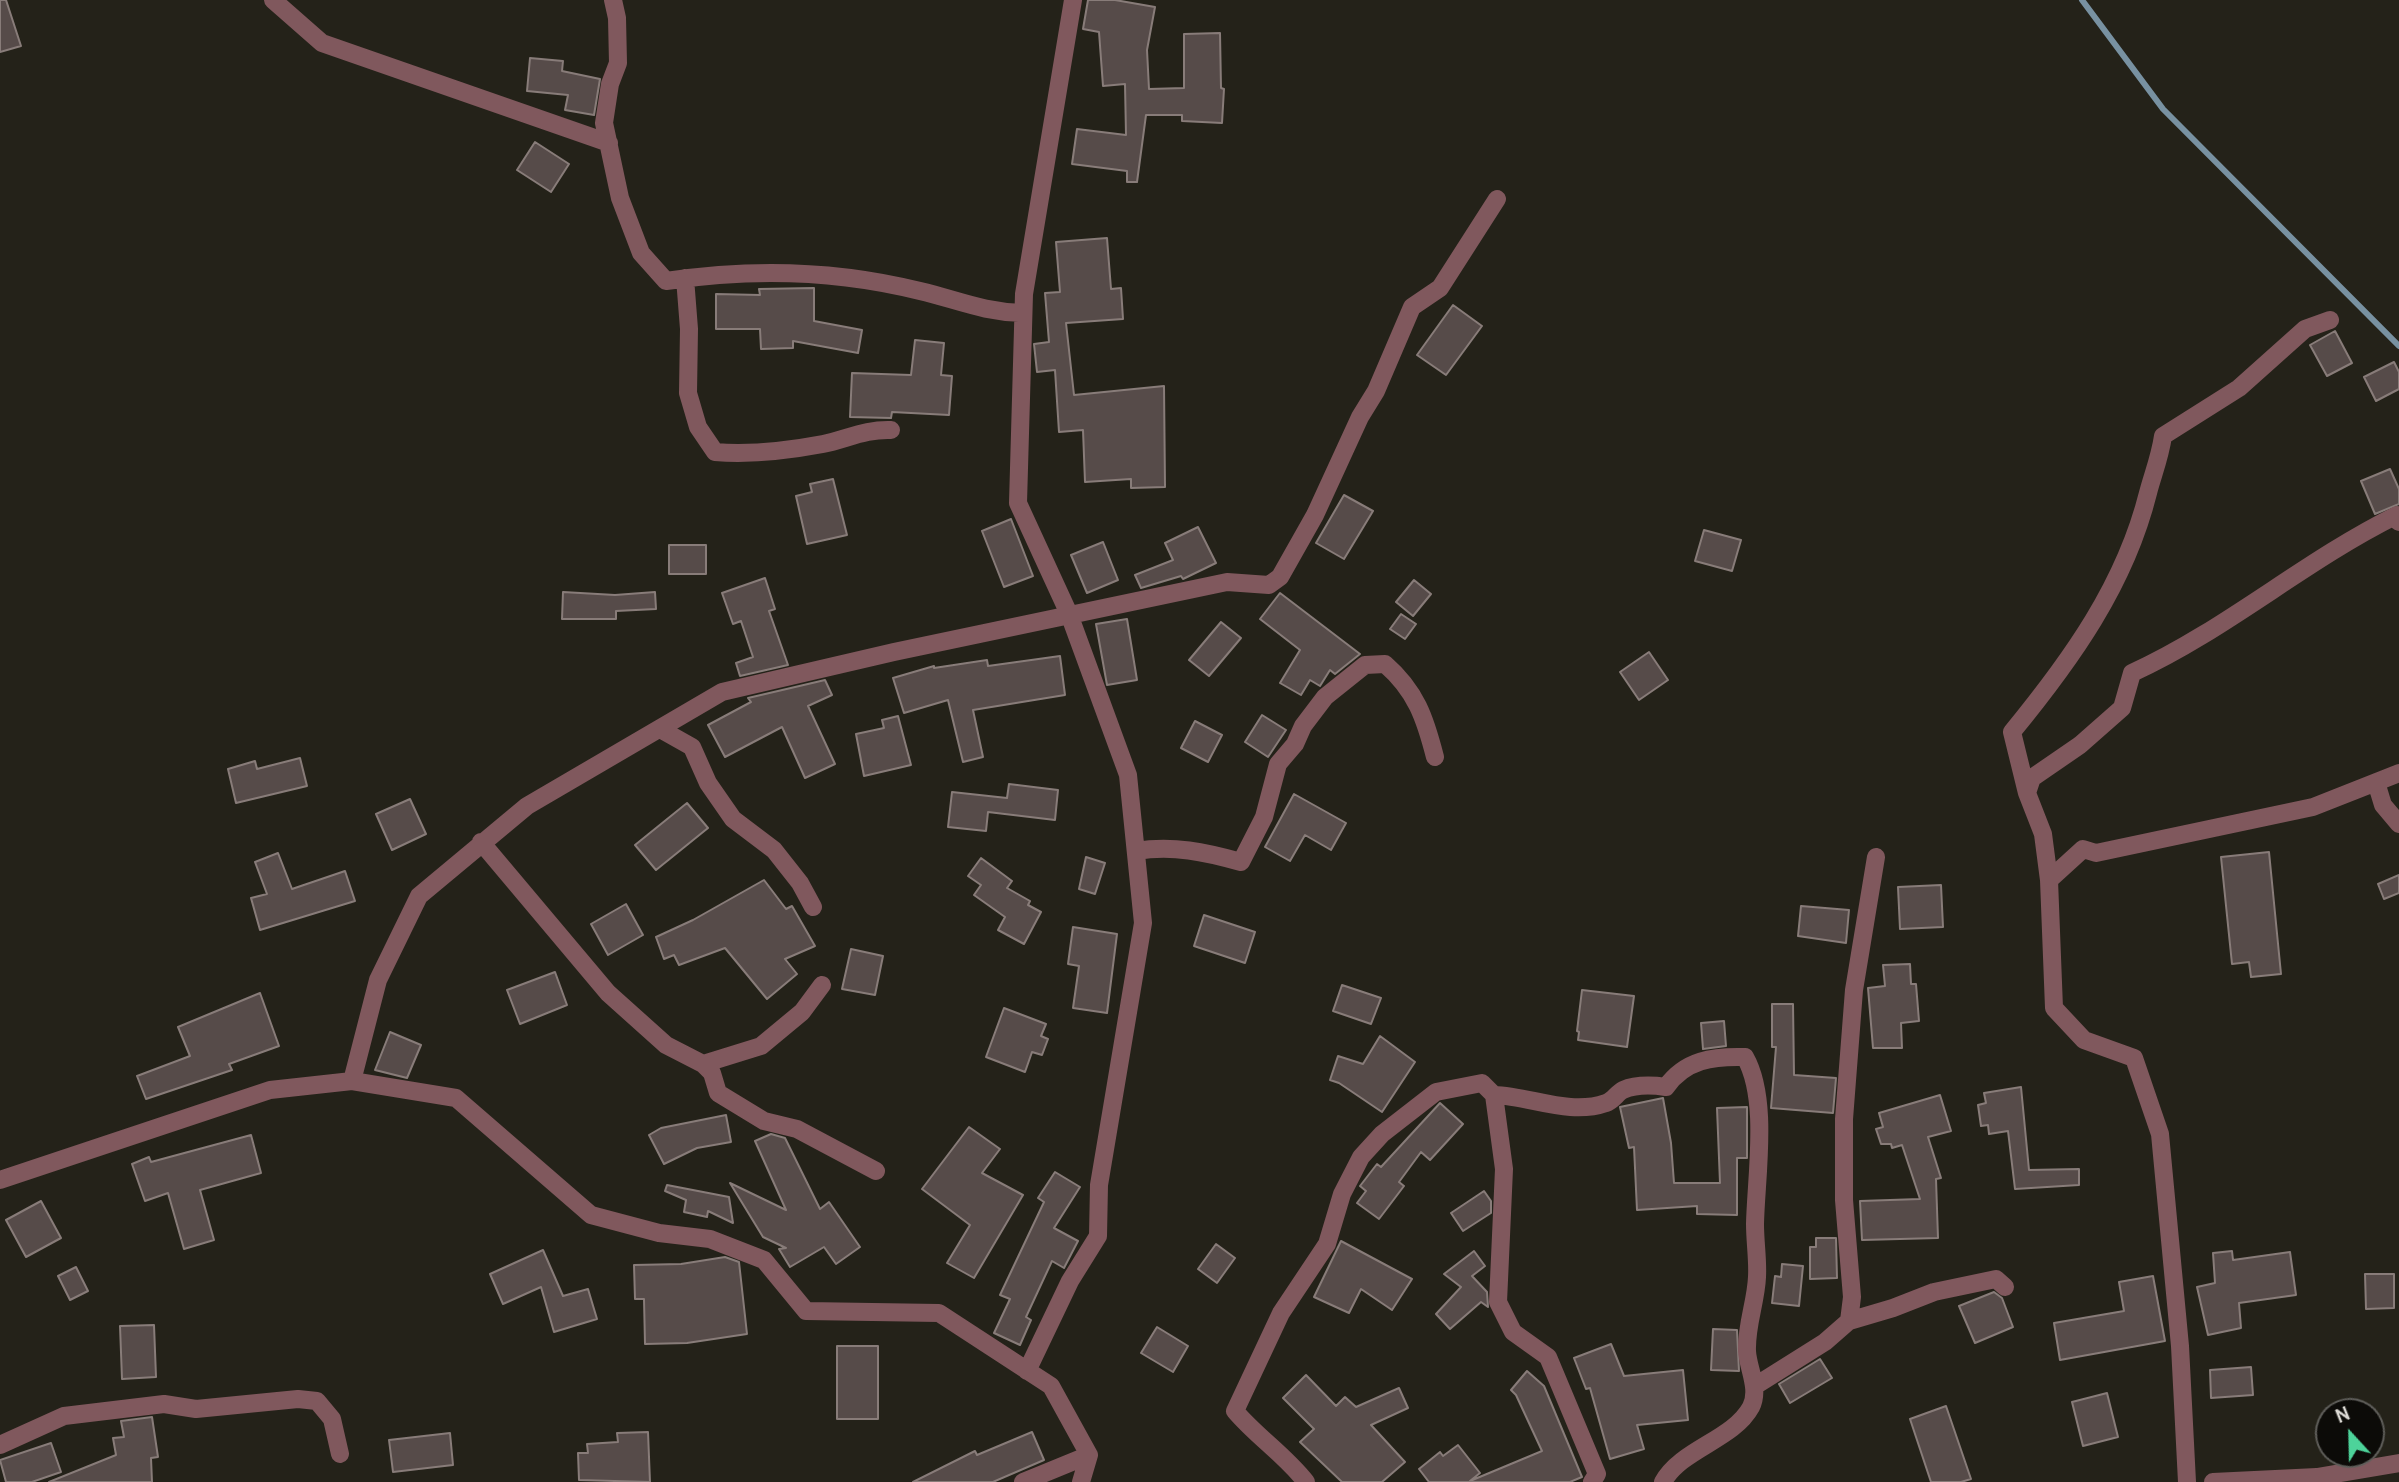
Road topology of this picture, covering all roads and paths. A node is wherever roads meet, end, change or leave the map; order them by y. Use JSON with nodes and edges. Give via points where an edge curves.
{"nodes":[{"id":1,"x":273,"y":0,"type":"edge"},
{"id":2,"x":613,"y":0,"type":"edge"},
{"id":3,"x":1073,"y":0,"type":"edge"},
{"id":4,"x":609,"y":143,"type":"junction"},
{"id":5,"x":1497,"y":199,"type":"dead end"},
{"id":6,"x":685,"y":278,"type":"junction"},
{"id":7,"x":1023,"y":313,"type":"junction"},
{"id":8,"x":2330,"y":320,"type":"dead end"},
{"id":9,"x":891,"y":430,"type":"dead end"},
{"id":10,"x":2399,"y":522,"type":"edge"},
{"id":11,"x":1069,"y":614,"type":"junction"},
{"id":12,"x":660,"y":729,"type":"junction"},
{"id":13,"x":1435,"y":757,"type":"dead end"},
{"id":14,"x":2399,"y":773,"type":"edge"},
{"id":15,"x":2376,"y":782,"type":"junction"},
{"id":16,"x":2028,"y":793,"type":"junction"},
{"id":17,"x":2399,"y":824,"type":"edge"},
{"id":18,"x":481,"y":842,"type":"junction"},
{"id":19,"x":1136,"y":851,"type":"junction"},
{"id":20,"x":1876,"y":857,"type":"dead end"},
{"id":21,"x":2049,"y":880,"type":"junction"},
{"id":22,"x":813,"y":907,"type":"dead end"},
{"id":23,"x":822,"y":985,"type":"dead end"},
{"id":24,"x":704,"y":1063,"type":"junction"},
{"id":25,"x":352,"y":1082,"type":"junction"},
{"id":26,"x":1494,"y":1094,"type":"junction"},
{"id":27,"x":876,"y":1171,"type":"dead end"},
{"id":28,"x":0,"y":1180,"type":"edge"},
{"id":29,"x":2005,"y":1287,"type":"dead end"},
{"id":30,"x":1849,"y":1321,"type":"junction"},
{"id":31,"x":1027,"y":1371,"type":"junction"},
{"id":32,"x":1755,"y":1386,"type":"junction"},
{"id":33,"x":0,"y":1445,"type":"edge"},
{"id":34,"x":340,"y":1454,"type":"dead end"},
{"id":35,"x":1089,"y":1455,"type":"junction"},
{"id":36,"x":2399,"y":1463,"type":"edge"},
{"id":37,"x":1023,"y":1482,"type":"edge"},
{"id":38,"x":1081,"y":1482,"type":"edge"},
{"id":39,"x":1307,"y":1482,"type":"edge"},
{"id":40,"x":1592,"y":1482,"type":"edge"},
{"id":41,"x":1663,"y":1482,"type":"edge"},
{"id":42,"x":2187,"y":1482,"type":"edge"},
{"id":43,"x":2213,"y":1482,"type":"edge"}],
"edges":[{"from":1,"to":4,"type":"street","via":[[322,43]]},
{"from":2,"to":4,"type":"street","via":[[618,63],[604,123]]},
{"from":3,"to":7,"type":"street"},
{"from":4,"to":6,"type":"street","via":[[620,198],[641,253],[666,281]]},
{"from":5,"to":11,"type":"street","via":[[1440,288],[1412,307],[1376,391],[1280,577],[1269,585],[1227,582]]},
{"from":6,"to":7,"type":"street","via":[[811,272],[921,291],[993,312]]},
{"from":6,"to":9,"type":"street","via":[[690,329],[688,393],[698,427],[715,452],[755,455],[826,443],[872,429]]},
{"from":7,"to":11,"type":"street","via":[[1018,503]]},
{"from":8,"to":16,"type":"street","via":[[2305,329],[2239,388],[2163,436],[2143,520],[2128,559],[2057,677],[2012,732]]},
{"from":10,"to":16,"type":"street","via":[[2397,515],[2361,533],[2181,651],[2132,673],[2122,708],[2032,778]]},
{"from":11,"to":12,"type":"street","via":[[722,692]]},
{"from":11,"to":19,"type":"street","via":[[1128,775]]},
{"from":12,"to":18,"type":"street","via":[[527,806]]},
{"from":12,"to":22,"type":"street","via":[[692,747],[708,783],[733,819],[774,850]]},
{"from":13,"to":19,"type":"street","via":[[1424,716],[1406,682],[1385,664],[1364,665],[1325,697],[1278,764],[1264,817],[1241,862],[1198,850],[1160,847]]},
{"from":14,"to":15,"type":"street"},
{"from":15,"to":17,"type":"street","via":[[2383,805]]},
{"from":15,"to":21,"type":"street","via":[[2314,807],[2096,853],[2083,849]]},
{"from":16,"to":21,"type":"street","via":[[2043,835]]},
{"from":18,"to":24,"type":"street","via":[[608,993],[666,1045]]},
{"from":18,"to":25,"type":"street","via":[[419,896],[378,980]]},
{"from":19,"to":31,"type":"street","via":[[1143,922],[1099,1185],[1098,1236],[1070,1281]]},
{"from":20,"to":30,"type":"street","via":[[1854,990],[1844,1119],[1844,1200],[1852,1297]]},
{"from":21,"to":42,"type":"street","via":[[2054,1008],[2084,1040],[2134,1058],[2160,1134],[2182,1371]]},
{"from":23,"to":24,"type":"street","via":[[802,1012],[761,1046]]},
{"from":24,"to":27,"type":"street","via":[[718,1093],[764,1121],[797,1129]]},
{"from":25,"to":28,"type":"street","via":[[270,1090]]},
{"from":25,"to":31,"type":"street","via":[[456,1098],[591,1215],[659,1233],[710,1239],[764,1260],[806,1311],[939,1313]]},
{"from":26,"to":32,"type":"street","via":[[1519,1095],[1559,1107],[1607,1103],[1623,1090],[1644,1085],[1666,1087],[1677,1072],[1699,1061],[1745,1057],[1754,1073],[1757,1104],[1757,1278],[1747,1350]]},
{"from":26,"to":39,"type":"street","via":[[1482,1083],[1436,1092],[1382,1135],[1362,1157],[1342,1194],[1327,1244],[1281,1313],[1235,1411]]},
{"from":26,"to":40,"type":"street","via":[[1504,1170],[1498,1302],[1513,1332],[1548,1357],[1597,1474]]},
{"from":29,"to":30,"type":"street","via":[[1996,1279],[1934,1292]]},
{"from":30,"to":32,"type":"street","via":[[1825,1342]]},
{"from":31,"to":35,"type":"street","via":[[1051,1386]]},
{"from":32,"to":41,"type":"street","via":[[1751,1407],[1729,1429],[1671,1467]]},
{"from":33,"to":34,"type":"street","via":[[64,1416],[164,1404],[196,1409],[299,1399],[317,1401],[332,1419]]},
{"from":35,"to":37,"type":"street"},
{"from":35,"to":38,"type":"street"},
{"from":36,"to":43,"type":"street","via":[[2318,1477]]}]}
